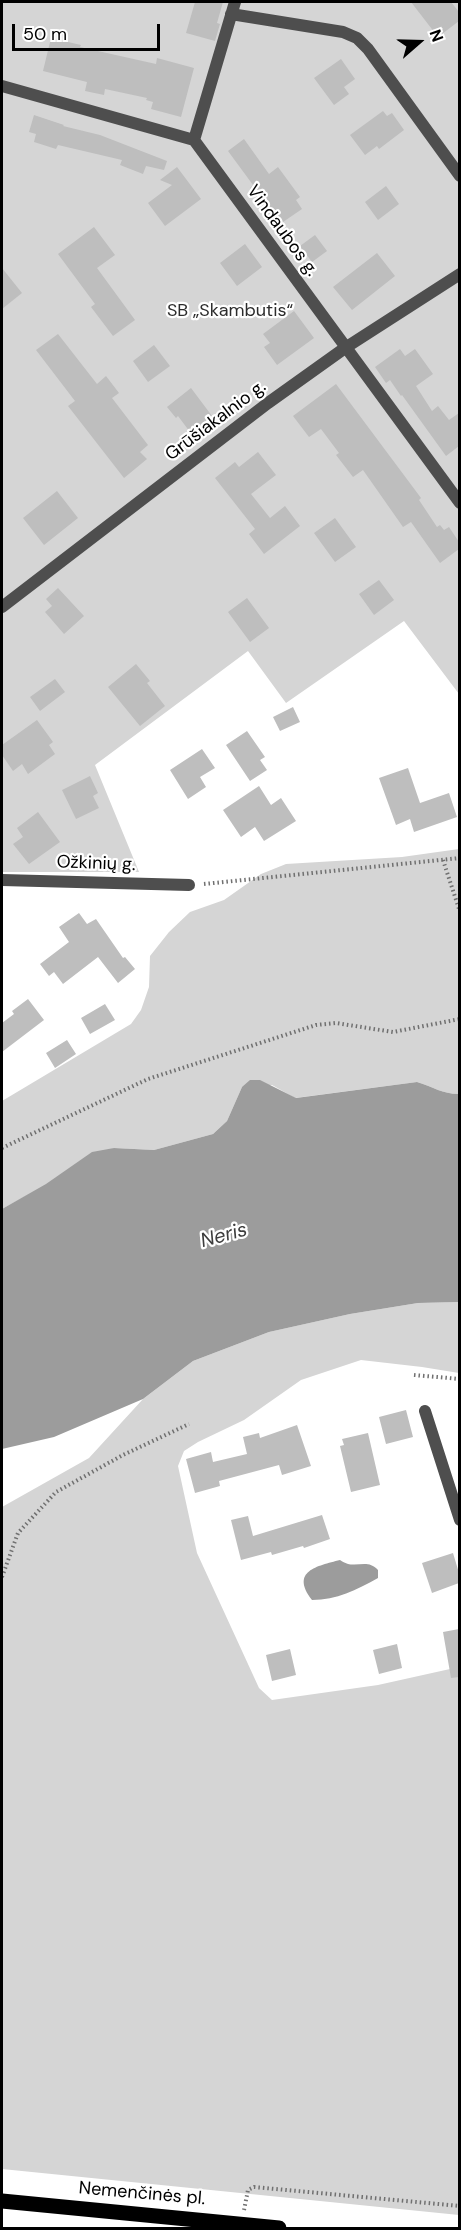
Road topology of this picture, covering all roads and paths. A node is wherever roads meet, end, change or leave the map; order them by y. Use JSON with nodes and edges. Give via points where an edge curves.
{"nodes":[{"id":1,"x":233,"y":8,"type":"edge"},
{"id":2,"x":2,"y":86,"type":"edge"},
{"id":3,"x":194,"y":140,"type":"junction"},
{"id":4,"x":459,"y":176,"type":"edge"},
{"id":5,"x":459,"y":274,"type":"edge"},
{"id":6,"x":345,"y":348,"type":"junction"},
{"id":7,"x":459,"y":503,"type":"edge"},
{"id":8,"x":2,"y":606,"type":"edge"},
{"id":9,"x":459,"y":858,"type":"edge"},
{"id":10,"x":443,"y":860,"type":"junction"},
{"id":11,"x":2,"y":880,"type":"edge"},
{"id":12,"x":189,"y":885,"type":"joint"},
{"id":13,"x":459,"y":912,"type":"edge"},
{"id":14,"x":459,"y":1019,"type":"edge"},
{"id":15,"x":2,"y":1148,"type":"edge"},
{"id":16,"x":414,"y":1375,"type":"dead end"},
{"id":17,"x":459,"y":1379,"type":"edge"},
{"id":18,"x":425,"y":1411,"type":"dead end"},
{"id":19,"x":189,"y":1424,"type":"dead end"},
{"id":20,"x":459,"y":1520,"type":"edge"},
{"id":21,"x":2,"y":1577,"type":"edge"},
{"id":22,"x":2,"y":2201,"type":"edge"},
{"id":23,"x":459,"y":2206,"type":"edge"},
{"id":24,"x":242,"y":2224,"type":"junction"},
{"id":25,"x":279,"y":2229,"type":"edge"}],
"edges":[{"from":1,"to":3,"type":"street"},
{"from":1,"to":4,"type":"street","via":[[357,38]]},
{"from":2,"to":3,"type":"street"},
{"from":3,"to":6,"type":"street","name":"Vindaubos g."},
{"from":5,"to":6,"type":"street","name":"Grūšiakalnio g."},
{"from":6,"to":7,"type":"street","name":"Vindaubos g."},
{"from":6,"to":8,"type":"street","name":"Grūšiakalnio g."},
{"from":9,"to":10,"type":"path"},
{"from":10,"to":12,"type":"path"},
{"from":10,"to":13,"type":"path"},
{"from":11,"to":12,"type":"street","name":"Ožkinių g."},
{"from":14,"to":15,"type":"path","via":[[393,1032],[336,1023],[316,1024],[148,1079]]},
{"from":16,"to":17,"type":"path"},
{"from":18,"to":20,"type":"street"},
{"from":19,"to":21,"type":"path","via":[[56,1492],[18,1533]]},
{"from":22,"to":24,"type":"main road","name":"Nemenčinės pl."},
{"from":23,"to":24,"type":"path","via":[[255,2187],[248,2190]]},
{"from":24,"to":25,"type":"main road","name":"Nemenčinės pl."}]}
